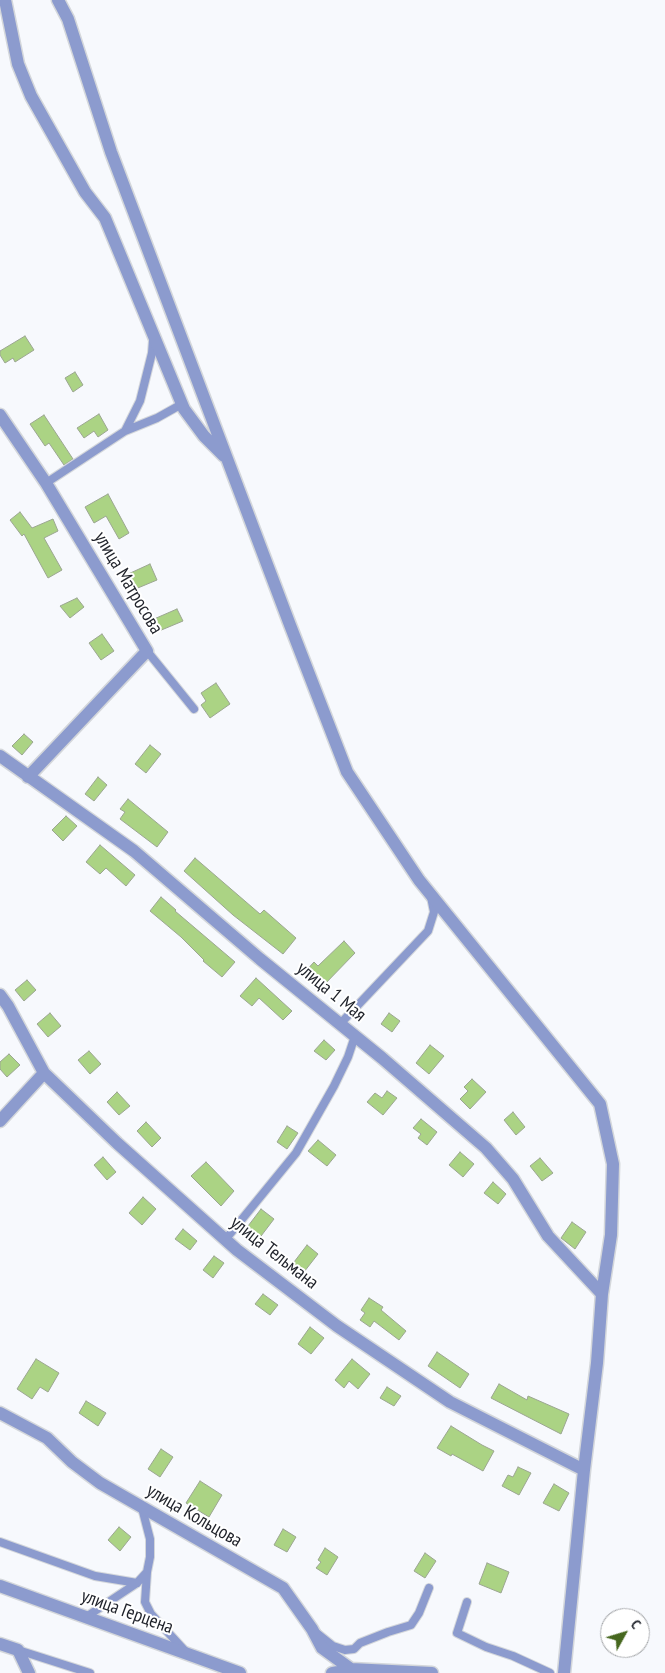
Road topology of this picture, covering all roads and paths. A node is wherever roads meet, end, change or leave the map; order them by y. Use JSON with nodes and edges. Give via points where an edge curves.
{"nodes":[{"id":1,"x":5,"y":0,"type":"edge"},
{"id":2,"x":58,"y":0,"type":"edge"},
{"id":3,"x":154,"y":336,"type":"junction"},
{"id":4,"x":182,"y":404,"type":"junction"},
{"id":5,"x":0,"y":415,"type":"edge"},
{"id":6,"x":125,"y":431,"type":"junction"},
{"id":7,"x":227,"y":459,"type":"junction"},
{"id":8,"x":46,"y":483,"type":"junction"},
{"id":9,"x":147,"y":651,"type":"junction"},
{"id":10,"x":194,"y":709,"type":"dead end"},
{"id":11,"x":0,"y":756,"type":"edge"},
{"id":12,"x":28,"y":777,"type":"junction"},
{"id":13,"x":430,"y":894,"type":"junction"},
{"id":14,"x":0,"y":995,"type":"edge"},
{"id":15,"x":340,"y":1024,"type":"junction"},
{"id":16,"x":355,"y":1036,"type":"junction"},
{"id":17,"x":44,"y":1073,"type":"junction"},
{"id":18,"x":0,"y":1121,"type":"edge"},
{"id":19,"x":225,"y":1240,"type":"junction"},
{"id":20,"x":602,"y":1294,"type":"junction"},
{"id":21,"x":0,"y":1413,"type":"edge"},
{"id":22,"x":584,"y":1470,"type":"junction"},
{"id":23,"x":142,"y":1508,"type":"junction"},
{"id":24,"x":0,"y":1542,"type":"edge"},
{"id":25,"x":147,"y":1572,"type":"junction"},
{"id":26,"x":137,"y":1583,"type":"junction"},
{"id":27,"x":0,"y":1586,"type":"edge"},
{"id":28,"x":429,"y":1588,"type":"dead end"},
{"id":29,"x":467,"y":1602,"type":"dead end"},
{"id":30,"x":86,"y":1617,"type":"junction"},
{"id":31,"x":312,"y":1629,"type":"junction"},
{"id":32,"x":0,"y":1644,"type":"edge"},
{"id":33,"x":18,"y":1650,"type":"junction"},
{"id":34,"x":188,"y":1654,"type":"junction"},
{"id":35,"x":351,"y":1669,"type":"junction"},
{"id":36,"x":28,"y":1673,"type":"edge"},
{"id":37,"x":90,"y":1673,"type":"edge"},
{"id":38,"x":240,"y":1673,"type":"edge"},
{"id":39,"x":332,"y":1673,"type":"edge"},
{"id":40,"x":432,"y":1673,"type":"edge"},
{"id":41,"x":550,"y":1673,"type":"edge"},
{"id":42,"x":564,"y":1673,"type":"edge"}],
"edges":[{"from":1,"to":3,"type":"street","via":[[22,76],[85,192],[105,218]]},
{"from":2,"to":7,"type":"street","via":[[68,19],[110,152]]},
{"from":3,"to":4,"type":"street"},
{"from":3,"to":6,"type":"lane","via":[[140,401]]},
{"from":4,"to":6,"type":"lane"},
{"from":4,"to":7,"type":"street","via":[[194,424]]},
{"from":5,"to":8,"type":"street","name":"улица Матросова"},
{"from":6,"to":8,"type":"lane"},
{"from":7,"to":13,"type":"street","via":[[347,772]]},
{"from":8,"to":9,"type":"street","name":"улица Матросова"},
{"from":9,"to":10,"type":"lane"},
{"from":9,"to":12,"type":"street","name":"улица Матросова"},
{"from":11,"to":12,"type":"street","name":"улица 1 Мая"},
{"from":12,"to":15,"type":"street","name":"улица 1 Мая","via":[[134,852]]},
{"from":13,"to":15,"type":"lane","via":[[434,912],[428,932]]},
{"from":13,"to":20,"type":"street","via":[[600,1104],[613,1164],[611,1235]]},
{"from":14,"to":17,"type":"street","name":"улица Тельмана"},
{"from":15,"to":16,"type":"street","name":"улица 1 Мая"},
{"from":16,"to":19,"type":"lane","via":[[348,1057],[296,1153]]},
{"from":16,"to":20,"type":"street","name":"улица 1 Мая","via":[[486,1148],[513,1179],[548,1236]]},
{"from":17,"to":18,"type":"street"},
{"from":17,"to":19,"type":"street","name":"улица Тельмана"},
{"from":19,"to":22,"type":"street","name":"улица Тельмана","via":[[337,1326],[450,1402]]},
{"from":20,"to":22,"type":"street"},
{"from":21,"to":23,"type":"street","name":"улица Кольцова","via":[[47,1438],[100,1483]]},
{"from":22,"to":42,"type":"street"},
{"from":23,"to":25,"type":"lane","via":[[150,1539]]},
{"from":23,"to":31,"type":"street","name":"улица Кольцова","via":[[283,1588]]},
{"from":24,"to":26,"type":"lane","via":[[95,1576]]},
{"from":25,"to":26,"type":"lane"},
{"from":25,"to":34,"type":"lane","via":[[145,1602],[151,1614]]},
{"from":26,"to":30,"type":"lane"},
{"from":27,"to":30,"type":"street","name":"улица Герцена"},
{"from":28,"to":31,"type":"lane","via":[[411,1625],[369,1639],[354,1649],[332,1646]]},
{"from":29,"to":41,"type":"lane","via":[[457,1633]]},
{"from":30,"to":34,"type":"street","name":"улица Герцена"},
{"from":31,"to":35,"type":"street","name":"улица Кольцова","via":[[322,1648]]},
{"from":32,"to":33,"type":"street"},
{"from":33,"to":36,"type":"street"},
{"from":33,"to":37,"type":"lane"},
{"from":34,"to":38,"type":"street","name":"улица Герцена"},
{"from":35,"to":39,"type":"street"},
{"from":35,"to":40,"type":"street"}]}
